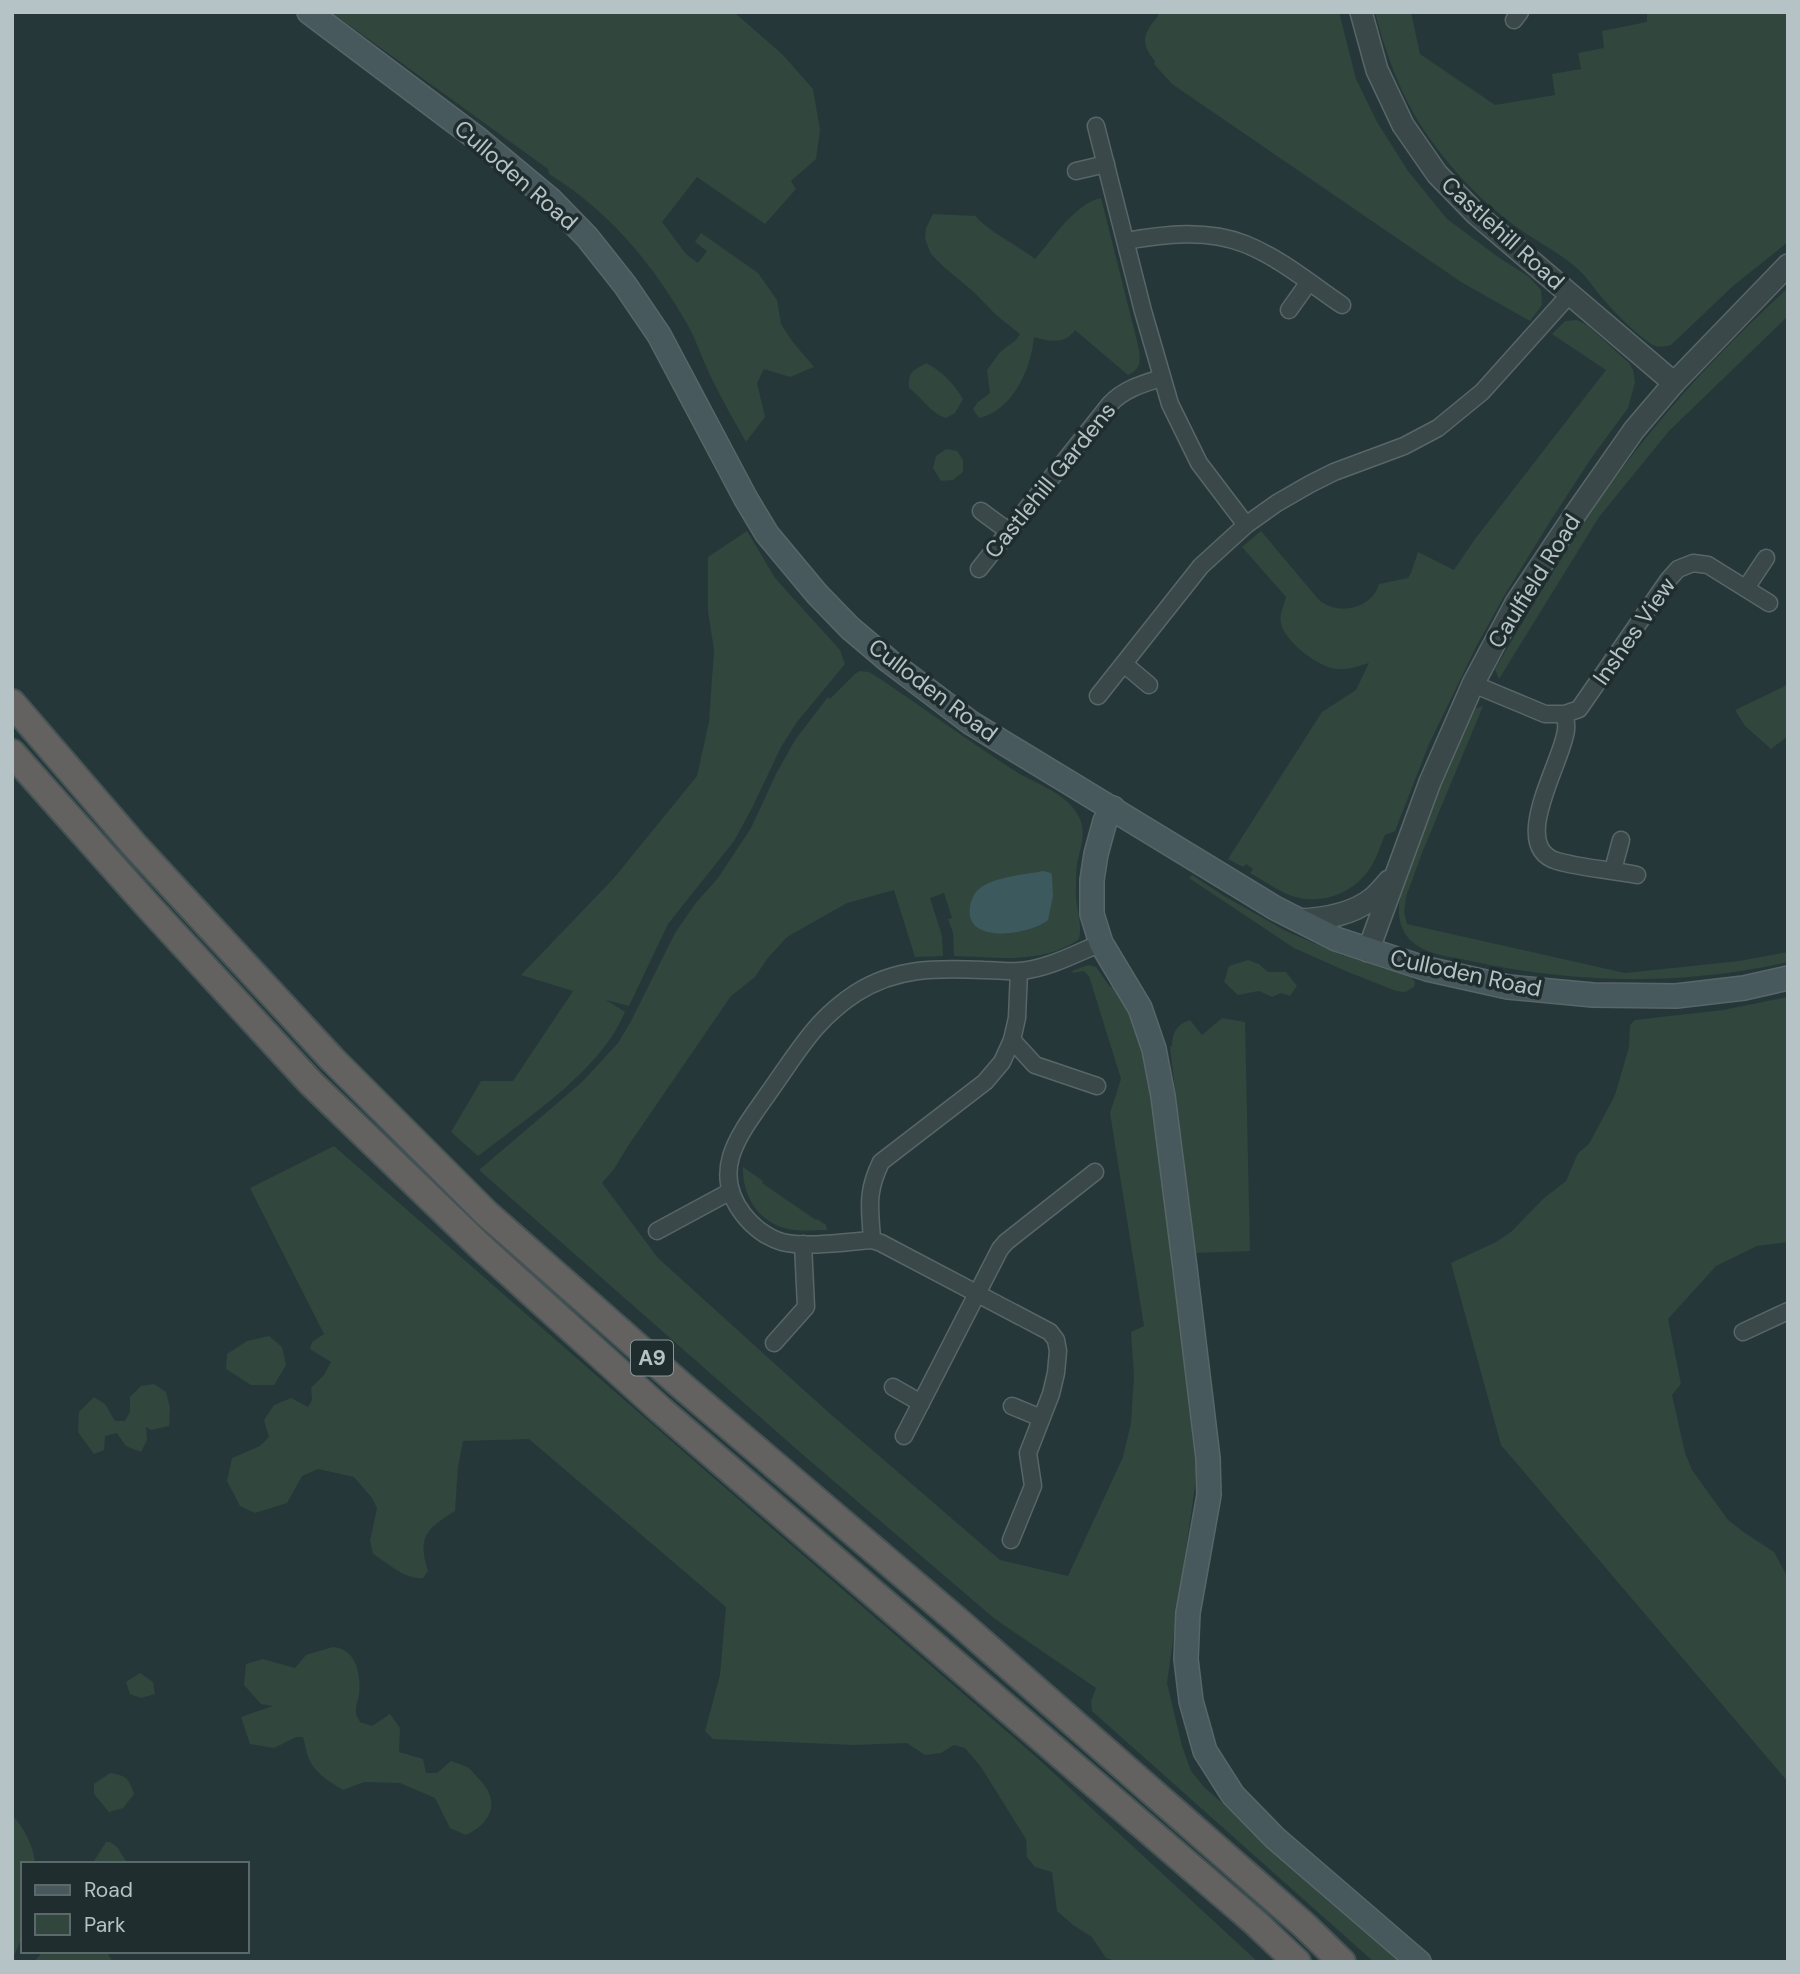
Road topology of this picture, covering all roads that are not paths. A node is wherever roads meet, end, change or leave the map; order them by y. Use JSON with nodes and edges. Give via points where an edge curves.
{"nodes":[{"id":1,"x":309,"y":12,"type":"edge"},
{"id":2,"x":1361,"y":12,"type":"edge"},
{"id":3,"x":1096,"y":126,"type":"dead end"},
{"id":4,"x":1106,"y":164,"type":"junction"},
{"id":5,"x":1076,"y":171,"type":"dead end"},
{"id":6,"x":1126,"y":241,"type":"junction"},
{"id":7,"x":1788,"y":265,"type":"edge"},
{"id":8,"x":1309,"y":282,"type":"junction"},
{"id":9,"x":1570,"y":295,"type":"junction"},
{"id":10,"x":1342,"y":305,"type":"dead end"},
{"id":11,"x":1289,"y":310,"type":"dead end"},
{"id":12,"x":1161,"y":378,"type":"junction"},
{"id":13,"x":1674,"y":383,"type":"junction"},
{"id":14,"x":981,"y":511,"type":"dead end"},
{"id":15,"x":1246,"y":525,"type":"junction"},
{"id":16,"x":1008,"y":531,"type":"junction"},
{"id":17,"x":1766,"y":558,"type":"dead end"},
{"id":18,"x":979,"y":569,"type":"dead end"},
{"id":19,"x":1746,"y":588,"type":"junction"},
{"id":20,"x":1769,"y":603,"type":"dead end"},
{"id":21,"x":1124,"y":664,"type":"junction"},
{"id":22,"x":1473,"y":684,"type":"junction"},
{"id":23,"x":1149,"y":685,"type":"dead end"},
{"id":24,"x":1098,"y":696,"type":"dead end"},
{"id":25,"x":12,"y":703,"type":"edge"},
{"id":26,"x":1565,"y":714,"type":"junction"},
{"id":27,"x":12,"y":753,"type":"edge"},
{"id":28,"x":1113,"y":808,"type":"junction"},
{"id":29,"x":1621,"y":840,"type":"dead end"},
{"id":30,"x":1613,"y":870,"type":"junction"},
{"id":31,"x":1396,"y":875,"type":"junction"},
{"id":32,"x":1637,"y":875,"type":"dead end"},
{"id":33,"x":1298,"y":920,"type":"junction"},
{"id":34,"x":1375,"y":928,"type":"junction"},
{"id":35,"x":1101,"y":943,"type":"junction"},
{"id":36,"x":1368,"y":951,"type":"junction"},
{"id":37,"x":1403,"y":961,"type":"junction"},
{"id":38,"x":1019,"y":971,"type":"junction"},
{"id":39,"x":1788,"y":978,"type":"edge"},
{"id":40,"x":1012,"y":1040,"type":"junction"},
{"id":41,"x":1097,"y":1086,"type":"dead end"},
{"id":42,"x":1096,"y":1172,"type":"dead end"},
{"id":43,"x":730,"y":1191,"type":"junction"},
{"id":44,"x":657,"y":1231,"type":"dead end"},
{"id":45,"x":872,"y":1240,"type":"junction"},
{"id":46,"x":803,"y":1244,"type":"junction"},
{"id":47,"x":977,"y":1292,"type":"junction"},
{"id":48,"x":1788,"y":1311,"type":"edge"},
{"id":49,"x":1743,"y":1332,"type":"dead end"},
{"id":50,"x":774,"y":1343,"type":"dead end"},
{"id":51,"x":893,"y":1387,"type":"dead end"},
{"id":52,"x":921,"y":1402,"type":"junction"},
{"id":53,"x":1012,"y":1406,"type":"dead end"},
{"id":54,"x":1041,"y":1418,"type":"junction"},
{"id":55,"x":904,"y":1436,"type":"dead end"},
{"id":56,"x":1011,"y":1541,"type":"dead end"},
{"id":57,"x":1297,"y":1962,"type":"edge"},
{"id":58,"x":1342,"y":1962,"type":"edge"},
{"id":59,"x":1419,"y":1962,"type":"edge"}],
"edges":[{"from":1,"to":28,"type":"main road","name":"Culloden Road","via":[[479,140],[587,237],[659,335],[767,534],[850,628],[971,723]]},
{"from":2,"to":9,"type":"street","name":"Castlehill Road","via":[[1377,70],[1403,125],[1437,174]]},
{"from":3,"to":4,"type":"street"},
{"from":4,"to":5,"type":"street"},
{"from":4,"to":6,"type":"street"},
{"from":6,"to":8,"type":"street","via":[[1176,234],[1225,238],[1261,252]]},
{"from":6,"to":12,"type":"street"},
{"from":7,"to":13,"type":"street","name":"Caulfield Road"},
{"from":8,"to":10,"type":"street"},
{"from":8,"to":11,"type":"street"},
{"from":9,"to":13,"type":"street","name":"Castlehill Road"},
{"from":9,"to":15,"type":"street","via":[[1482,392],[1438,428],[1310,484]]},
{"from":12,"to":15,"type":"street","via":[[1199,463]]},
{"from":12,"to":16,"type":"street","name":"Castlehill Gardens","via":[[1118,396]]},
{"from":13,"to":22,"type":"street","name":"Caulfield Road","via":[[1634,430],[1576,513],[1516,603]]},
{"from":14,"to":16,"type":"street"},
{"from":15,"to":21,"type":"street","via":[[1201,566]]},
{"from":16,"to":18,"type":"street","name":"Castlehill Gardens"},
{"from":17,"to":19,"type":"street"},
{"from":19,"to":20,"type":"street","name":"Inshes View"},
{"from":19,"to":26,"type":"street","name":"Inshes View","via":[[1708,565],[1693,563],[1678,569],[1579,709]]},
{"from":21,"to":23,"type":"street"},
{"from":21,"to":24,"type":"street"},
{"from":22,"to":26,"type":"street","via":[[1545,714]]},
{"from":22,"to":31,"type":"street","name":"Caulfield Road"},
{"from":25,"to":58,"type":"highway","number":"A9","via":[[135,846],[322,1049],[487,1214],[981,1640]]},
{"from":26,"to":30,"type":"street","via":[[1566,730],[1537,819],[1536,836],[1541,850],[1555,860]]},
{"from":27,"to":57,"type":"highway","number":"A9","via":[[311,1083],[481,1247]]},
{"from":28,"to":33,"type":"main road","name":"Culloden Road"},
{"from":28,"to":35,"type":"main road","via":[[1091,880]]},
{"from":29,"to":30,"type":"street"},
{"from":30,"to":32,"type":"street"},
{"from":31,"to":33,"type":"street","via":[[1373,899],[1347,912]]},
{"from":31,"to":34,"type":"street","name":"Caulfield Road"},
{"from":33,"to":36,"type":"main road","name":"Culloden Road"},
{"from":34,"to":36,"type":"street","name":"Caulfield Road"},
{"from":34,"to":37,"type":"street"},
{"from":35,"to":38,"type":"street","via":[[1043,967]]},
{"from":35,"to":59,"type":"main road","via":[[1140,1007],[1163,1096],[1208,1458],[1209,1495],[1188,1613],[1186,1659],[1191,1701],[1205,1751],[1233,1795],[1275,1838]]},
{"from":36,"to":37,"type":"main road","name":"Culloden Road"},
{"from":37,"to":39,"type":"main road","name":"Culloden Road","via":[[1508,987],[1593,995],[1676,996]]},
{"from":38,"to":40,"type":"street"},
{"from":38,"to":43,"type":"street","via":[[912,971],[878,981],[834,1009],[811,1031],[736,1141],[727,1166]]},
{"from":40,"to":41,"type":"street","via":[[1035,1065]]},
{"from":40,"to":45,"type":"street","via":[[985,1082],[881,1162],[869,1194]]},
{"from":42,"to":47,"type":"street","via":[[999,1249]]},
{"from":43,"to":44,"type":"street"},
{"from":43,"to":46,"type":"street","via":[[748,1221],[765,1234]]},
{"from":45,"to":46,"type":"street"},
{"from":45,"to":47,"type":"street"},
{"from":46,"to":50,"type":"street","via":[[806,1307]]},
{"from":47,"to":52,"type":"street"},
{"from":47,"to":54,"type":"street","via":[[1042,1326],[1056,1340],[1056,1373]]},
{"from":48,"to":49,"type":"street"},
{"from":51,"to":52,"type":"street"},
{"from":52,"to":55,"type":"street"},
{"from":53,"to":54,"type":"street"},
{"from":54,"to":56,"type":"street","via":[[1028,1453],[1033,1486]]}]}
